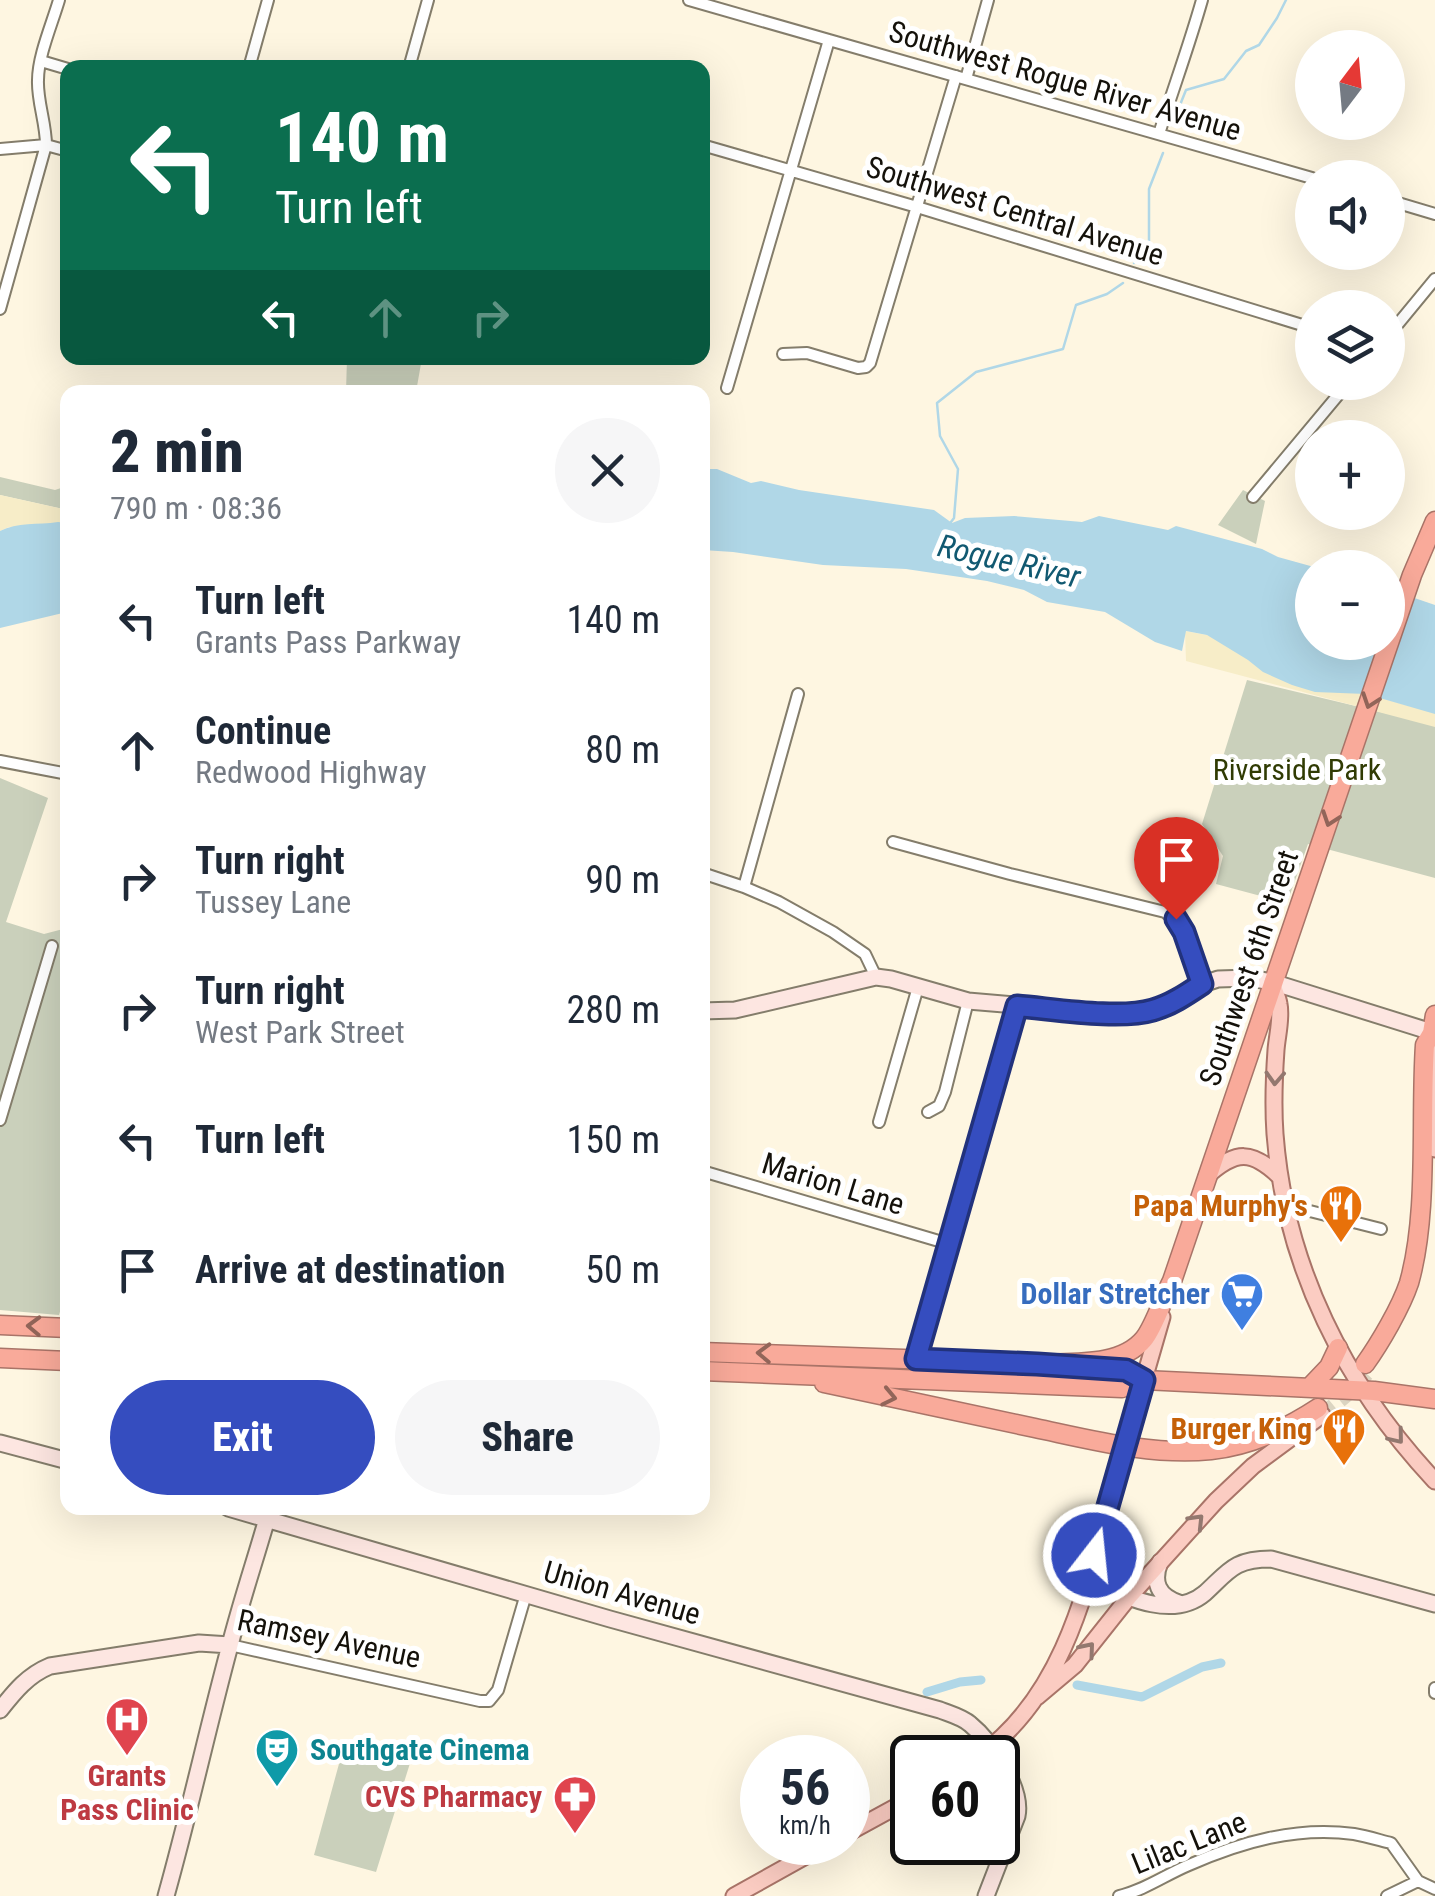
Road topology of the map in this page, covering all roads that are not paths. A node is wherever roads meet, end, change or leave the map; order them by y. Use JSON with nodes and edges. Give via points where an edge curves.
{"nodes":[{"id":1,"x":58,"y":0,"type":"edge"},
{"id":2,"x":268,"y":0,"type":"edge"},
{"id":3,"x":428,"y":0,"type":"edge"},
{"id":4,"x":689,"y":0,"type":"edge"},
{"id":5,"x":988,"y":0,"type":"edge"},
{"id":6,"x":1202,"y":0,"type":"edge"},
{"id":7,"x":703,"y":2,"type":"edge"},
{"id":8,"x":828,"y":40,"type":"junction"},
{"id":9,"x":251,"y":60,"type":"edge"},
{"id":10,"x":411,"y":60,"type":"edge"},
{"id":11,"x":41,"y":61,"type":"junction"},
{"id":12,"x":60,"y":67,"type":"edge"},
{"id":13,"x":961,"y":78,"type":"junction"},
{"id":14,"x":1159,"y":134,"type":"junction"},
{"id":15,"x":46,"y":145,"type":"junction"},
{"id":16,"x":710,"y":147,"type":"edge"},
{"id":17,"x":0,"y":149,"type":"edge"},
{"id":18,"x":60,"y":149,"type":"edge"},
{"id":19,"x":791,"y":170,"type":"junction"},
{"id":20,"x":1295,"y":173,"type":"edge"},
{"id":21,"x":1405,"y":205,"type":"edge"},
{"id":22,"x":917,"y":206,"type":"junction"},
{"id":23,"x":1435,"y":214,"type":"edge"},
{"id":24,"x":1435,"y":278,"type":"edge"},
{"id":25,"x":0,"y":309,"type":"edge"},
{"id":26,"x":1405,"y":315,"type":"edge"},
{"id":27,"x":1295,"y":323,"type":"edge"},
{"id":28,"x":783,"y":354,"type":"dead end"},
{"id":29,"x":726,"y":388,"type":"dead end"},
{"id":30,"x":1334,"y":400,"type":"edge"},
{"id":31,"x":1253,"y":497,"type":"dead end"},
{"id":32,"x":1435,"y":521,"type":"edge"},
{"id":33,"x":798,"y":694,"type":"dead end"},
{"id":34,"x":0,"y":761,"type":"edge"},
{"id":35,"x":60,"y":772,"type":"edge"},
{"id":36,"x":894,"y":842,"type":"dead end"},
{"id":37,"x":710,"y":875,"type":"edge"},
{"id":38,"x":744,"y":886,"type":"junction"},
{"id":39,"x":52,"y":946,"type":"dead end"},
{"id":40,"x":876,"y":977,"type":"junction"},
{"id":41,"x":1272,"y":982,"type":"junction"},
{"id":42,"x":1202,"y":984,"type":"junction"},
{"id":43,"x":918,"y":987,"type":"junction"},
{"id":44,"x":968,"y":1002,"type":"junction"},
{"id":45,"x":1017,"y":1006,"type":"junction"},
{"id":46,"x":710,"y":1010,"type":"edge"},
{"id":47,"x":1434,"y":1027,"type":"edge"},
{"id":48,"x":928,"y":1112,"type":"dead end"},
{"id":49,"x":0,"y":1120,"type":"edge"},
{"id":50,"x":879,"y":1122,"type":"dead end"},
{"id":51,"x":1435,"y":1149,"type":"edge"},
{"id":52,"x":710,"y":1173,"type":"edge"},
{"id":53,"x":1207,"y":1176,"type":"junction"},
{"id":54,"x":1280,"y":1177,"type":"junction"},
{"id":55,"x":1286,"y":1205,"type":"junction"},
{"id":56,"x":1381,"y":1229,"type":"dead end"},
{"id":57,"x":949,"y":1244,"type":"junction"},
{"id":58,"x":1172,"y":1281,"type":"junction"},
{"id":59,"x":0,"y":1325,"type":"edge"},
{"id":60,"x":60,"y":1328,"type":"edge"},
{"id":61,"x":1338,"y":1348,"type":"junction"},
{"id":62,"x":710,"y":1352,"type":"edge"},
{"id":63,"x":0,"y":1358,"type":"edge"},
{"id":64,"x":916,"y":1359,"type":"junction"},
{"id":65,"x":60,"y":1360,"type":"edge"},
{"id":66,"x":1037,"y":1364,"type":"junction"},
{"id":67,"x":1368,"y":1366,"type":"tunnel mouth"},
{"id":68,"x":710,"y":1371,"type":"edge"},
{"id":69,"x":759,"y":1372,"type":"junction"},
{"id":70,"x":1144,"y":1380,"type":"junction"},
{"id":71,"x":1309,"y":1388,"type":"junction"},
{"id":72,"x":1362,"y":1390,"type":"junction"},
{"id":73,"x":1435,"y":1399,"type":"edge"},
{"id":74,"x":1320,"y":1411,"type":"joint"},
{"id":75,"x":0,"y":1442,"type":"edge"},
{"id":76,"x":60,"y":1459,"type":"edge"},
{"id":77,"x":1435,"y":1481,"type":"edge"},
{"id":78,"x":267,"y":1515,"type":"edge"},
{"id":79,"x":274,"y":1515,"type":"edge"},
{"id":80,"x":1160,"y":1562,"type":"junction"},
{"id":81,"x":1088,"y":1579,"type":"junction"},
{"id":82,"x":526,"y":1594,"type":"junction"},
{"id":83,"x":1128,"y":1597,"type":"junction"},
{"id":84,"x":1179,"y":1603,"type":"junction"},
{"id":85,"x":1435,"y":1604,"type":"edge"},
{"id":86,"x":230,"y":1645,"type":"junction"},
{"id":87,"x":1037,"y":1697,"type":"junction"},
{"id":88,"x":0,"y":1710,"type":"edge"},
{"id":89,"x":981,"y":1735,"type":"edge"},
{"id":90,"x":1002,"y":1735,"type":"edge"},
{"id":91,"x":790,"y":1865,"type":"edge"},
{"id":92,"x":997,"y":1865,"type":"edge"},
{"id":93,"x":1418,"y":1882,"type":"junction"},
{"id":94,"x":1435,"y":1889,"type":"edge"},
{"id":95,"x":166,"y":1896,"type":"edge"},
{"id":96,"x":734,"y":1896,"type":"edge"},
{"id":97,"x":986,"y":1896,"type":"edge"},
{"id":98,"x":1119,"y":1896,"type":"edge"},
{"id":99,"x":1387,"y":1896,"type":"edge"}],
"edges":[{"from":1,"to":11,"type":"street"},
{"from":2,"to":9,"type":"street"},
{"from":3,"to":10,"type":"street"},
{"from":4,"to":7,"type":"street","name":"Southwest Rogue River Avenue"},
{"from":5,"to":13,"type":"street"},
{"from":6,"to":14,"type":"street"},
{"from":7,"to":8,"type":"street","name":"Southwest Rogue River Avenue"},
{"from":8,"to":13,"type":"street","name":"Southwest Rogue River Avenue"},
{"from":8,"to":19,"type":"street"},
{"from":11,"to":12,"type":"street"},
{"from":11,"to":15,"type":"street"},
{"from":13,"to":14,"type":"street","name":"Southwest Rogue River Avenue"},
{"from":13,"to":22,"type":"street"},
{"from":14,"to":20,"type":"street","name":"Southwest Rogue River Avenue"},
{"from":15,"to":17,"type":"street"},
{"from":15,"to":18,"type":"street"},
{"from":15,"to":25,"type":"street"},
{"from":16,"to":19,"type":"street","name":"Southwest Central Avenue"},
{"from":19,"to":22,"type":"street","name":"Southwest Central Avenue"},
{"from":19,"to":29,"type":"street"},
{"from":21,"to":23,"type":"street"},
{"from":22,"to":27,"type":"street","name":"Southwest Central Avenue"},
{"from":22,"to":28,"type":"street","via":[[866,367]]},
{"from":24,"to":26,"type":"street"},
{"from":30,"to":31,"type":"street"},
{"from":32,"to":41,"type":"highway","name":"Southwest 6th Street","one_way":true},
{"from":33,"to":38,"type":"street"},
{"from":34,"to":35,"type":"street"},
{"from":36,"to":42,"type":"street","via":[[1165,912],[1180,924]]},
{"from":37,"to":38,"type":"street"},
{"from":38,"to":40,"type":"street","via":[[854,944]]},
{"from":39,"to":49,"type":"street"},
{"from":40,"to":43,"type":"street"},
{"from":40,"to":46,"type":"street"},
{"from":41,"to":42,"type":"street","via":[[1239,976]]},
{"from":41,"to":47,"type":"street"},
{"from":41,"to":53,"type":"highway","name":"Southwest 6th Street"},
{"from":41,"to":54,"type":"main road","one_way":true,"via":[[1280,1006],[1274,1086]]},
{"from":42,"to":45,"type":"street","via":[[1134,1014]]},
{"from":43,"to":44,"type":"street"},
{"from":43,"to":50,"type":"street"},
{"from":44,"to":45,"type":"street"},
{"from":44,"to":48,"type":"street","via":[[946,1092]]},
{"from":45,"to":57,"type":"street"},
{"from":47,"to":51,"type":"main road"},
{"from":47,"to":67,"type":"highway","via":[[1425,1045],[1415,1254],[1408,1286]]},
{"from":52,"to":57,"type":"street","name":"Marion Lane"},
{"from":53,"to":54,"type":"main road","via":[[1237,1156],[1253,1157]]},
{"from":53,"to":58,"type":"highway","name":"Southwest 6th Street"},
{"from":54,"to":55,"type":"main road"},
{"from":55,"to":56,"type":"street"},
{"from":55,"to":61,"type":"main road","via":[[1314,1298]]},
{"from":57,"to":64,"type":"street"},
{"from":58,"to":66,"type":"highway","via":[[1144,1340],[1125,1354]]},
{"from":58,"to":70,"type":"main road","name":"Southwest 6th Street"},
{"from":60,"to":59,"type":"highway","one_way":true},
{"from":61,"to":71,"type":"highway"},
{"from":61,"to":72,"type":"main road"},
{"from":64,"to":62,"type":"highway","one_way":true},
{"from":63,"to":65,"type":"highway"},
{"from":64,"to":66,"type":"highway"},
{"from":66,"to":70,"type":"highway","via":[[1126,1370]]},
{"from":68,"to":69,"type":"highway"},
{"from":69,"to":70,"type":"highway","via":[[1122,1388]]},
{"from":69,"to":74,"type":"highway","one_way":true,"via":[[1167,1452],[1252,1440]]},
{"from":70,"to":71,"type":"highway"},
{"from":70,"to":81,"type":"main road","name":"Southwest 6th Street","bridge":true},
{"from":71,"to":72,"type":"highway"},
{"from":72,"to":73,"type":"highway"},
{"from":72,"to":77,"type":"main road","one_way":true},
{"from":80,"to":74,"type":"main road","one_way":true,"via":[[1253,1466]]},
{"from":75,"to":76,"type":"street"},
{"from":78,"to":86,"type":"street"},
{"from":79,"to":82,"type":"street","name":"Union Avenue"},
{"from":80,"to":83,"type":"main road"},
{"from":80,"to":84,"type":"street","via":[[1156,1585]]},
{"from":81,"to":83,"type":"street"},
{"from":81,"to":87,"type":"main road","name":"Southwest 6th Street","via":[[1067,1641]]},
{"from":82,"to":86,"type":"street","name":"Ramsey Avenue","via":[[489,1701]]},
{"from":82,"to":89,"type":"street","name":"Union Avenue","via":[[940,1710]]},
{"from":83,"to":84,"type":"street"},
{"from":87,"to":83,"type":"main road","one_way":true,"via":[[1075,1664]]},
{"from":84,"to":85,"type":"street","via":[[1204,1593],[1228,1568],[1270,1559]]},
{"from":86,"to":88,"type":"street","name":"Ramsey Avenue","via":[[199,1643],[50,1666],[18,1687]]},
{"from":86,"to":95,"type":"street"},
{"from":87,"to":90,"type":"main road"},
{"from":91,"to":96,"type":"main road"},
{"from":92,"to":97,"type":"street"},
{"from":93,"to":94,"type":"street"},
{"from":93,"to":98,"type":"street","name":"Lilac Lane","via":[[1391,1843],[1354,1834],[1294,1833],[1243,1843]]},
{"from":93,"to":99,"type":"street"}]}
